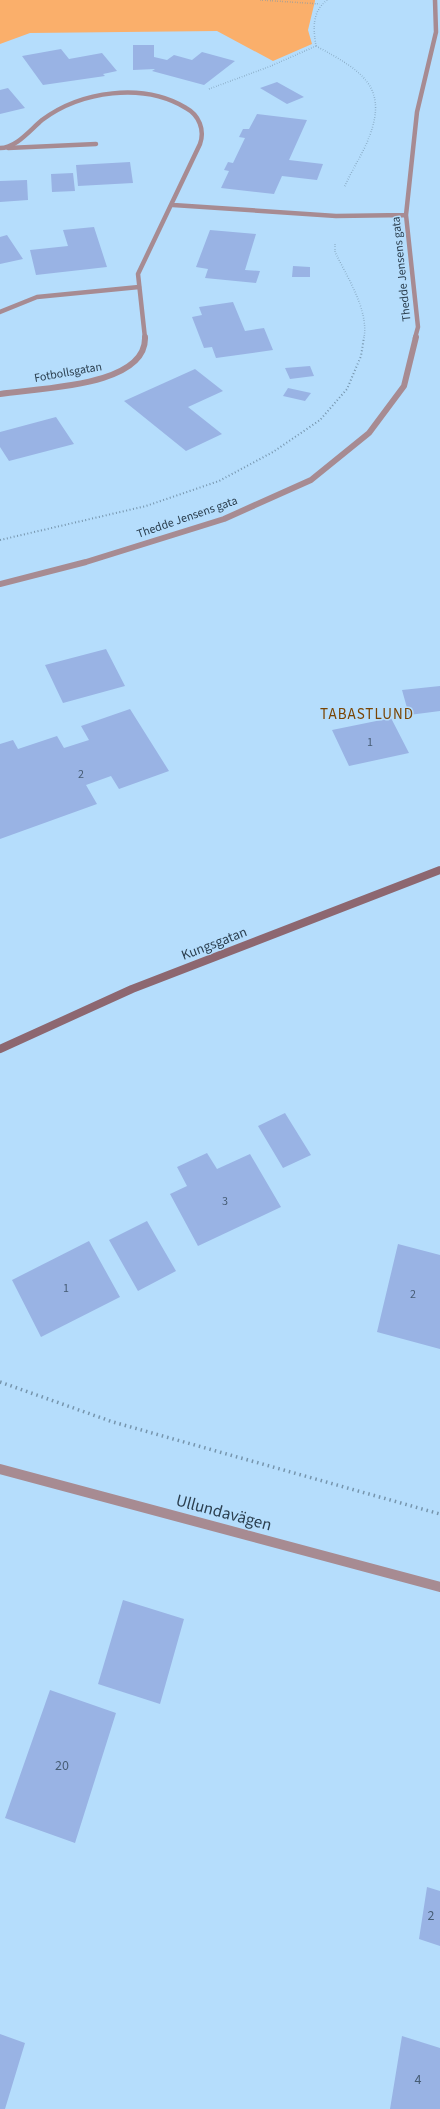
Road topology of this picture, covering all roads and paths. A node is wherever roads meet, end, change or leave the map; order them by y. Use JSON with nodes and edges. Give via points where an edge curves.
{"nodes":[{"id":1,"x":260,"y":0,"type":"edge"},
{"id":2,"x":327,"y":0,"type":"edge"},
{"id":3,"x":435,"y":0,"type":"edge"},
{"id":4,"x":320,"y":4,"type":"junction"},
{"id":5,"x":316,"y":46,"type":"junction"},
{"id":6,"x":175,"y":102,"type":"junction"},
{"id":7,"x":96,"y":144,"type":"dead end"},
{"id":8,"x":0,"y":148,"type":"edge"},
{"id":9,"x":8,"y":148,"type":"junction"},
{"id":10,"x":173,"y":205,"type":"junction"},
{"id":11,"x":406,"y":215,"type":"junction"},
{"id":12,"x":336,"y":216,"type":"junction"},
{"id":13,"x":140,"y":287,"type":"junction"},
{"id":14,"x":0,"y":312,"type":"edge"},
{"id":15,"x":0,"y":394,"type":"edge"},
{"id":16,"x":0,"y":540,"type":"edge"},
{"id":17,"x":0,"y":584,"type":"edge"},
{"id":18,"x":440,"y":870,"type":"edge"},
{"id":19,"x":0,"y":1048,"type":"edge"},
{"id":20,"x":0,"y":1382,"type":"edge"},
{"id":21,"x":0,"y":1468,"type":"edge"},
{"id":22,"x":440,"y":1514,"type":"edge"},
{"id":23,"x":440,"y":1587,"type":"edge"}],
"edges":[{"from":1,"to":4,"type":"path"},
{"from":2,"to":4,"type":"path"},
{"from":3,"to":11,"type":"street","name":"Thedde Jensens gata","via":[[436,32],[417,112]]},
{"from":4,"to":5,"type":"path","via":[[314,16]]},
{"from":5,"to":6,"type":"path"},
{"from":5,"to":12,"type":"path","via":[[350,64],[371,83],[377,101],[375,120],[365,146],[344,186]]},
{"from":6,"to":9,"type":"street","name":"Fotbollsgatan","via":[[135,93],[84,99],[64,106],[50,115]]},
{"from":6,"to":10,"type":"street","name":"Fotbollsgatan","via":[[191,110],[198,118],[202,127],[202,139]]},
{"from":7,"to":9,"type":"street"},
{"from":8,"to":9,"type":"street"},
{"from":10,"to":12,"type":"street"},
{"from":10,"to":13,"type":"street","name":"Fotbollsgatan","via":[[138,275]]},
{"from":11,"to":12,"type":"street"},
{"from":11,"to":17,"type":"street","name":"Thedde Jensens gata","via":[[418,327],[404,386],[369,433],[311,480],[224,519],[86,562]]},
{"from":12,"to":16,"type":"path","via":[[335,252],[359,303],[366,328],[361,356],[347,389],[320,420],[273,452],[219,481],[146,506]]},
{"from":13,"to":14,"type":"street","via":[[37,297]]},
{"from":13,"to":15,"type":"street","name":"Fotbollsgatan","via":[[146,342],[141,357],[129,367],[105,377]]},
{"from":18,"to":19,"type":"street","name":"Kungsgatan","via":[[132,989]]},
{"from":20,"to":22,"type":"path","via":[[113,1422]]},
{"from":21,"to":23,"type":"street","name":"Ullundavägen"}]}
